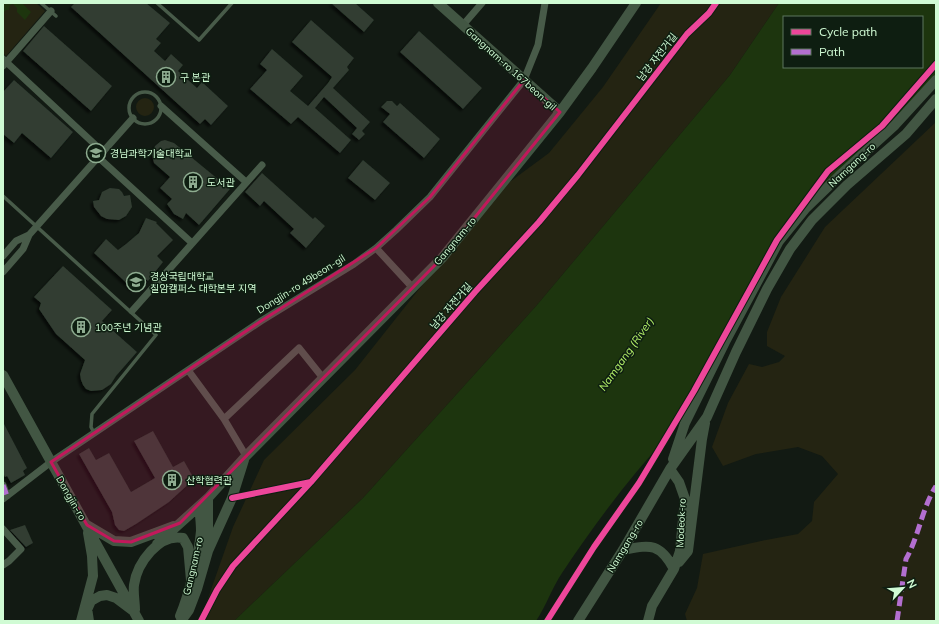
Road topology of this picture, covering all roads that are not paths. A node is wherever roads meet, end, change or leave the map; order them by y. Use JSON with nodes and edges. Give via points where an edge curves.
{"nodes":[{"id":1,"x":41,"y":3,"type":"edge"},
{"id":2,"x":157,"y":3,"type":"edge"},
{"id":3,"x":232,"y":3,"type":"edge"},
{"id":4,"x":438,"y":3,"type":"edge"},
{"id":5,"x":482,"y":3,"type":"edge"},
{"id":6,"x":545,"y":3,"type":"edge"},
{"id":7,"x":633,"y":4,"type":"edge"},
{"id":8,"x":53,"y":14,"type":"joint"},
{"id":9,"x":463,"y":25,"type":"junction"},
{"id":10,"x":4,"y":62,"type":"edge"},
{"id":11,"x":524,"y":80,"type":"junction"},
{"id":12,"x":936,"y":80,"type":"edge"},
{"id":13,"x":936,"y":99,"type":"edge"},
{"id":14,"x":161,"y":106,"type":"junction"},
{"id":15,"x":560,"y":112,"type":"junction"},
{"id":16,"x":133,"y":118,"type":"junction"},
{"id":17,"x":101,"y":154,"type":"junction"},
{"id":18,"x":262,"y":165,"type":"dead end"},
{"id":19,"x":246,"y":182,"type":"junction"},
{"id":20,"x":3,"y":196,"type":"edge"},
{"id":21,"x":36,"y":227,"type":"junction"},
{"id":22,"x":30,"y":235,"type":"junction"},
{"id":23,"x":192,"y":243,"type":"junction"},
{"id":24,"x":376,"y":248,"type":"junction"},
{"id":25,"x":3,"y":256,"type":"edge"},
{"id":26,"x":3,"y":273,"type":"edge"},
{"id":27,"x":413,"y":288,"type":"junction"},
{"id":28,"x":132,"y":311,"type":"junction"},
{"id":29,"x":188,"y":370,"type":"junction"},
{"id":30,"x":3,"y":375,"type":"edge"},
{"id":31,"x":323,"y":378,"type":"junction"},
{"id":32,"x":707,"y":417,"type":"junction"},
{"id":33,"x":224,"y":419,"type":"junction"},
{"id":34,"x":93,"y":431,"type":"dead end"},
{"id":35,"x":246,"y":456,"type":"junction"},
{"id":36,"x":51,"y":462,"type":"junction"},
{"id":37,"x":670,"y":469,"type":"junction"},
{"id":38,"x":3,"y":485,"type":"edge"},
{"id":39,"x":5,"y":497,"type":"edge"},
{"id":40,"x":208,"y":498,"type":"junction"},
{"id":41,"x":199,"y":506,"type":"junction"},
{"id":42,"x":180,"y":523,"type":"junction"},
{"id":43,"x":87,"y":525,"type":"junction"},
{"id":44,"x":3,"y":529,"type":"edge"},
{"id":45,"x":158,"y":544,"type":"junction"},
{"id":46,"x":623,"y":550,"type":"junction"},
{"id":47,"x":208,"y":551,"type":"junction"},
{"id":48,"x":3,"y":565,"type":"edge"},
{"id":49,"x":674,"y":569,"type":"junction"},
{"id":50,"x":191,"y":580,"type":"junction"},
{"id":51,"x":87,"y":608,"type":"junction"},
{"id":52,"x":137,"y":617,"type":"edge"},
{"id":53,"x":81,"y":621,"type":"edge"},
{"id":54,"x":89,"y":621,"type":"edge"},
{"id":55,"x":177,"y":621,"type":"edge"},
{"id":56,"x":181,"y":621,"type":"edge"},
{"id":57,"x":578,"y":621,"type":"edge"},
{"id":58,"x":648,"y":621,"type":"edge"}],
"edges":[{"from":1,"to":8,"type":"lane"},
{"from":2,"to":3,"type":"lane","via":[[199,40]]},
{"from":4,"to":9,"type":"street","name":"Gangnam-ro 167beon-gil"},
{"from":5,"to":9,"type":"street","name":"Gangnam-ro 167beon-gil"},
{"from":6,"to":11,"type":"street","name":"Dongjin-ro 49beon-gil","via":[[538,44]]},
{"from":7,"to":15,"type":"street","name":"Gangnam-ro"},
{"from":8,"to":10,"type":"street"},
{"from":9,"to":11,"type":"street","name":"Gangnam-ro 167beon-gil"},
{"from":10,"to":17,"type":"street"},
{"from":11,"to":15,"type":"street","name":"Gangnam-ro 167beon-gil"},
{"from":11,"to":24,"type":"street","name":"Dongjin-ro 49beon-gil","via":[[430,196]]},
{"from":12,"to":37,"type":"street","name":"Namgang-ro","via":[[895,125],[805,210],[780,241],[725,342],[685,423]]},
{"from":13,"to":32,"type":"street","name":"Namgang-ro","via":[[906,134],[812,220],[795,243],[767,289]]},
{"from":14,"to":16,"type":"lane","via":[[159,116],[151,122],[141,123]]},
{"from":14,"to":16,"type":"lane","via":[[152,93],[141,92],[130,102],[130,113]]},
{"from":14,"to":19,"type":"street"},
{"from":15,"to":27,"type":"street","name":"Gangnam-ro","via":[[442,258]]},
{"from":16,"to":17,"type":"street"},
{"from":17,"to":21,"type":"street"},
{"from":17,"to":23,"type":"street"},
{"from":18,"to":19,"type":"street"},
{"from":19,"to":23,"type":"street"},
{"from":20,"to":21,"type":"lane"},
{"from":21,"to":22,"type":"street"},
{"from":21,"to":28,"type":"lane"},
{"from":22,"to":25,"type":"street","via":[[16,241]]},
{"from":22,"to":26,"type":"street","via":[[23,249]]},
{"from":23,"to":28,"type":"street"},
{"from":24,"to":27,"type":"street"},
{"from":24,"to":29,"type":"street","name":"Dongjin-ro 49beon-gil"},
{"from":27,"to":31,"type":"street","name":"Gangnam-ro"},
{"from":28,"to":34,"type":"lane","via":[[156,334],[92,414],[90,427]]},
{"from":29,"to":33,"type":"street"},
{"from":29,"to":36,"type":"street","name":"Dongjin-ro 49beon-gil"},
{"from":30,"to":36,"type":"street","name":"Dongjin-ro"},
{"from":31,"to":33,"type":"street","via":[[299,348]]},
{"from":31,"to":35,"type":"street","name":"Gangnam-ro"},
{"from":32,"to":37,"type":"street","name":"Namgang-ro"},
{"from":32,"to":49,"type":"street","via":[[688,551]]},
{"from":33,"to":35,"type":"street"},
{"from":35,"to":40,"type":"street","name":"Gangnam-ro"},
{"from":35,"to":47,"type":"street","name":"Gangnam-ro","via":[[232,498]]},
{"from":36,"to":39,"type":"street","name":"Dongjin-ro 49beon-gil"},
{"from":36,"to":43,"type":"street","name":"Dongjin-ro"},
{"from":37,"to":46,"type":"street","name":"Namgang-ro"},
{"from":37,"to":49,"type":"street","name":"Modeok-ro","via":[[679,482],[685,498],[680,551]]},
{"from":38,"to":39,"type":"street"},
{"from":40,"to":41,"type":"street","name":"Gangnam-ro"},
{"from":40,"to":47,"type":"street"},
{"from":41,"to":42,"type":"street"},
{"from":41,"to":50,"type":"street","name":"Gangnam-ro","via":[[201,530]]},
{"from":42,"to":43,"type":"street","via":[[131,542],[114,541]]},
{"from":42,"to":45,"type":"street"},
{"from":43,"to":52,"type":"street","name":"Dongjin-ro"},
{"from":43,"to":53,"type":"street","via":[[93,576]]},
{"from":44,"to":48,"type":"street","via":[[21,549]]},
{"from":45,"to":50,"type":"street","via":[[175,537],[183,538],[188,547]]},
{"from":45,"to":52,"type":"street","via":[[140,567],[134,585]]},
{"from":46,"to":49,"type":"street","via":[[657,548],[667,556]]},
{"from":46,"to":57,"type":"street","name":"Namgang-ro"},
{"from":47,"to":56,"type":"street","name":"Gangnam-ro","via":[[189,610]]},
{"from":49,"to":58,"type":"street","name":"Modeok-ro","via":[[652,606]]},
{"from":50,"to":55,"type":"street","name":"Gangnam-ro"},
{"from":51,"to":52,"type":"street","via":[[91,601],[100,596],[110,596],[116,598]]},
{"from":51,"to":53,"type":"street"},
{"from":51,"to":54,"type":"street"}]}
